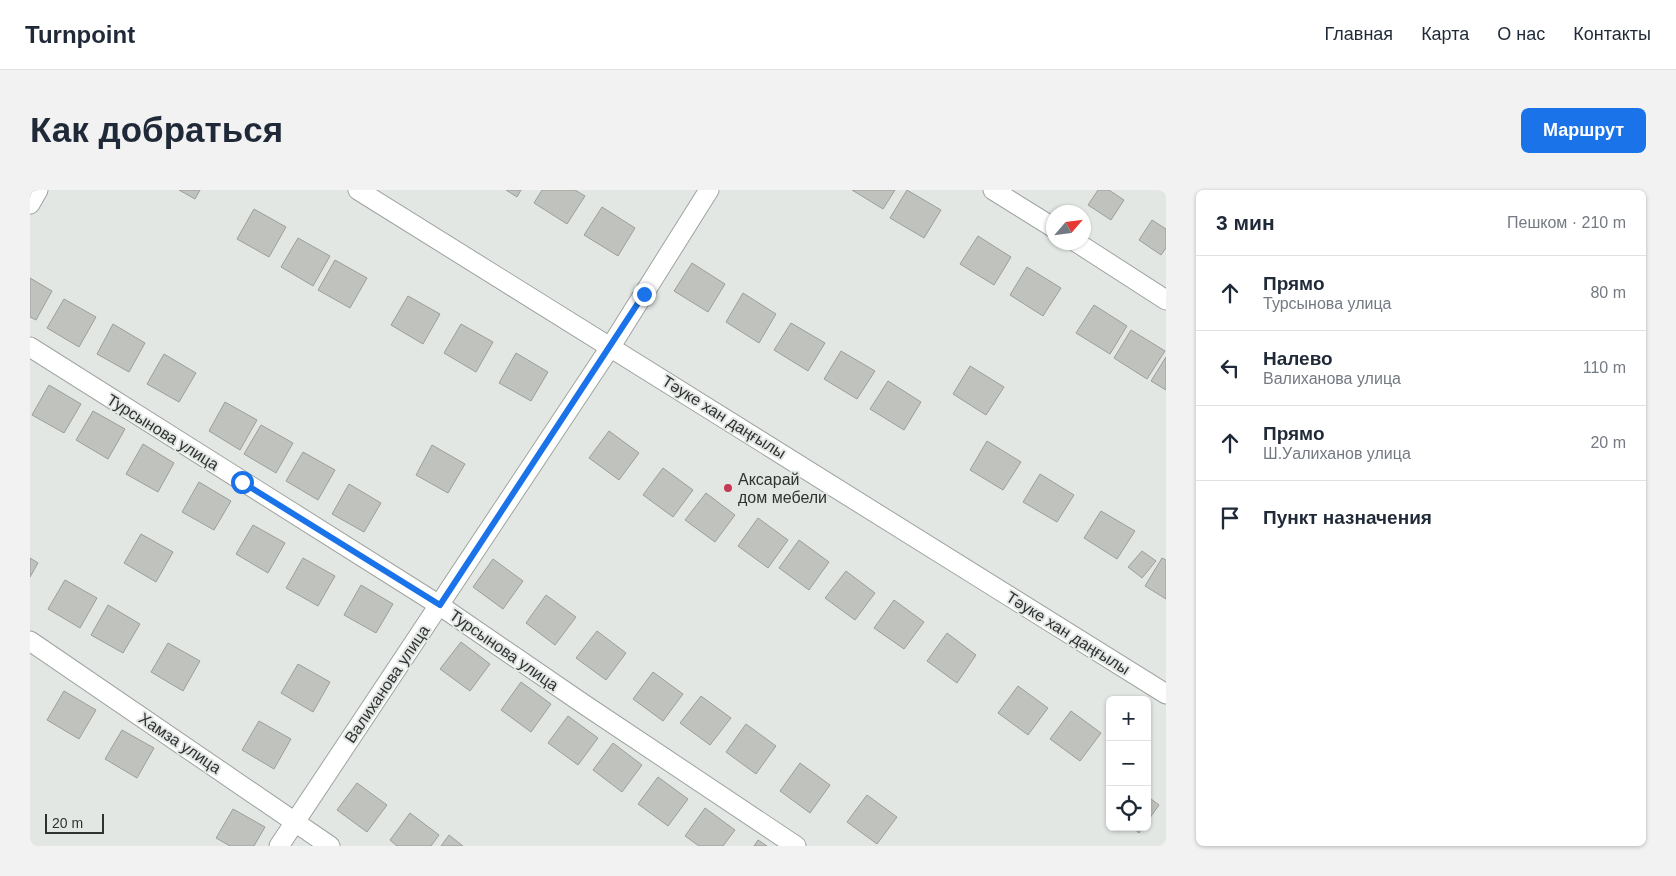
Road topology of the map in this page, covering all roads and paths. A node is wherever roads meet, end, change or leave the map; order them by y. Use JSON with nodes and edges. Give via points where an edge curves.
{"nodes":[{"id":1,"x":38,"y":190,"type":"edge"},
{"id":2,"x":358,"y":190,"type":"edge"},
{"id":3,"x":708,"y":190,"type":"edge"},
{"id":4,"x":993,"y":190,"type":"edge"},
{"id":5,"x":30,"y":204,"type":"edge"},
{"id":6,"x":1046,"y":223,"type":"edge"},
{"id":7,"x":1088,"y":250,"type":"edge"},
{"id":8,"x":1166,"y":300,"type":"edge"},
{"id":9,"x":611,"y":346,"type":"junction"},
{"id":10,"x":30,"y":347,"type":"edge"},
{"id":11,"x":440,"y":605,"type":"junction"},
{"id":12,"x":30,"y":641,"type":"edge"},
{"id":13,"x":1166,"y":694,"type":"edge"},
{"id":14,"x":296,"y":821,"type":"junction"},
{"id":15,"x":279,"y":846,"type":"edge"},
{"id":16,"x":330,"y":846,"type":"edge"},
{"id":17,"x":796,"y":846,"type":"edge"}],
"edges":[{"from":1,"to":5,"type":"street"},
{"from":2,"to":9,"type":"street","name":"Тәуке хан даңғылы"},
{"from":3,"to":9,"type":"street","name":"Валиханова улица"},
{"from":4,"to":6,"type":"street"},
{"from":7,"to":8,"type":"street"},
{"from":9,"to":11,"type":"street","name":"Валиханова улица"},
{"from":9,"to":13,"type":"street","name":"Тәуке хан даңғылы"},
{"from":10,"to":11,"type":"street","name":"Турсынова улица"},
{"from":11,"to":14,"type":"street","name":"Валиханова улица"},
{"from":11,"to":17,"type":"street","name":"Турсынова улица"},
{"from":12,"to":14,"type":"street","name":"Хамза улица"},
{"from":14,"to":15,"type":"street","name":"Валиханова улица"},
{"from":14,"to":16,"type":"street","name":"Хамза улица"}]}
